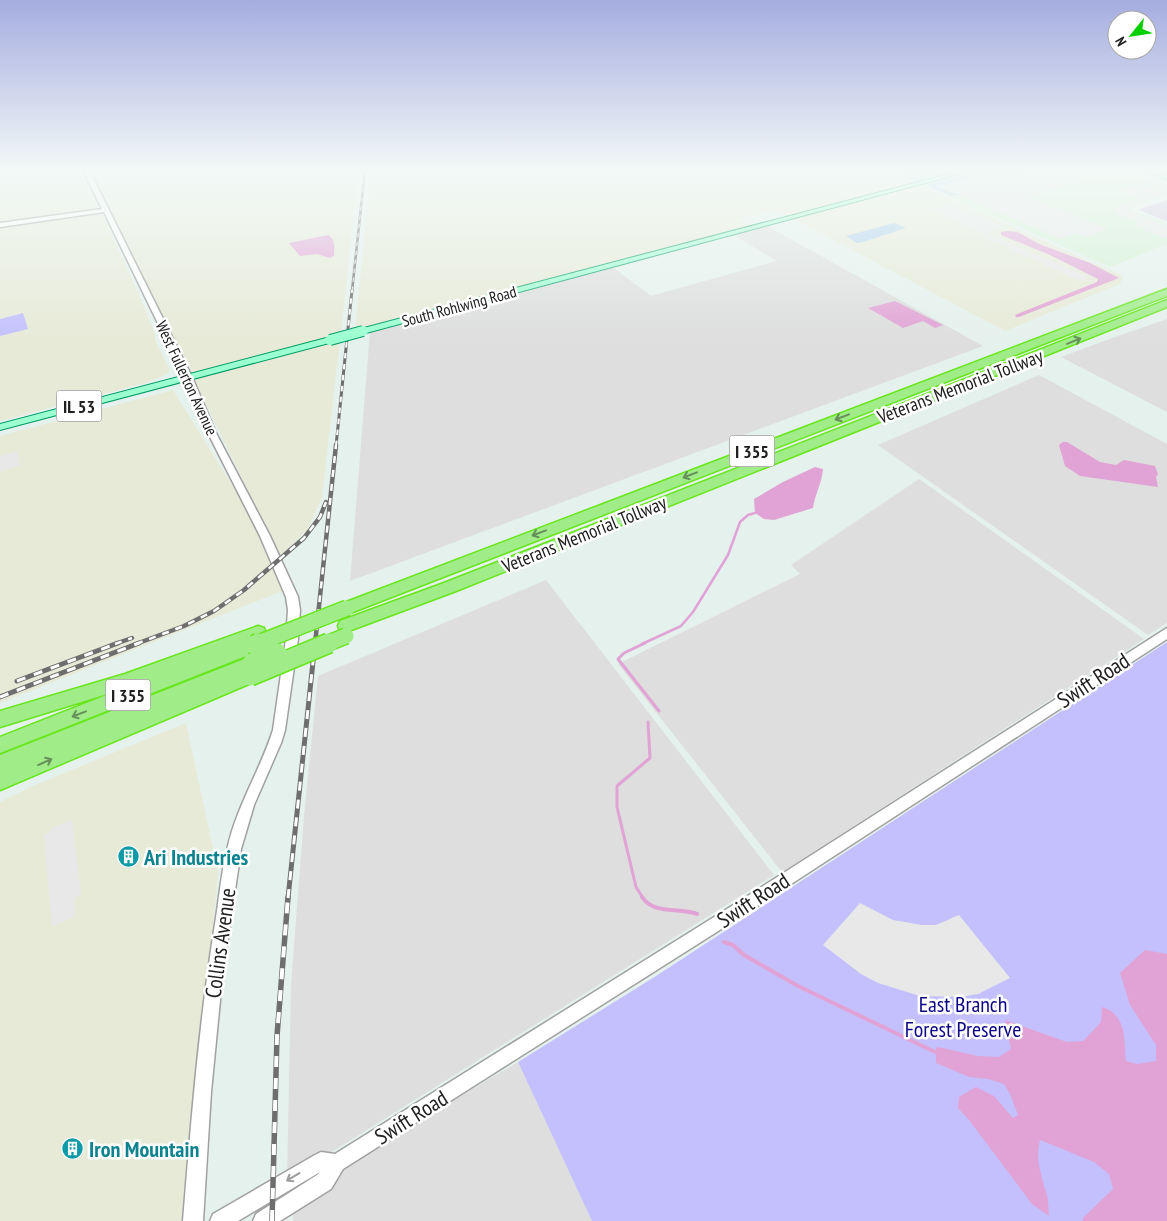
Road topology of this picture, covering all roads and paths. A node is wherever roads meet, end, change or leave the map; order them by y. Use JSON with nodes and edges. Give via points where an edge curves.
{"nodes":[{"id":1,"x":114,"y":227,"type":"edge"},
{"id":2,"x":755,"y":227,"type":"edge"},
{"id":3,"x":1167,"y":282,"type":"edge"},
{"id":4,"x":1167,"y":292,"type":"edge"},
{"id":5,"x":1167,"y":303,"type":"edge"},
{"id":6,"x":1167,"y":308,"type":"edge"},
{"id":7,"x":1125,"y":320,"type":"junction"},
{"id":8,"x":1051,"y":336,"type":"junction"},
{"id":9,"x":188,"y":377,"type":"junction"},
{"id":10,"x":0,"y":427,"type":"edge"},
{"id":11,"x":288,"y":585,"type":"joint"},
{"id":12,"x":1167,"y":633,"type":"edge"},
{"id":13,"x":256,"y":639,"type":"junction"},
{"id":14,"x":251,"y":669,"type":"junction"},
{"id":15,"x":0,"y":719,"type":"edge"},
{"id":16,"x":0,"y":745,"type":"edge"},
{"id":17,"x":0,"y":764,"type":"edge"},
{"id":18,"x":0,"y":782,"type":"edge"},
{"id":19,"x":337,"y":1163,"type":"junction"},
{"id":20,"x":194,"y":1221,"type":"edge"},
{"id":21,"x":220,"y":1221,"type":"edge"},
{"id":22,"x":263,"y":1221,"type":"edge"}],
"edges":[{"from":1,"to":9,"type":"street","name":"West Fullerton Avenue"},
{"from":2,"to":9,"type":"main road","name":"South Rohlwing Road","number":"IL 53","bridge":true},
{"from":3,"to":8,"type":"highway"},
{"from":4,"to":8,"type":"highway","name":"Veterans Memorial Tollway","number":"I 355"},
{"from":5,"to":7,"type":"highway","name":"Veterans Memorial Tollway","number":"I 355"},
{"from":6,"to":7,"type":"highway"},
{"from":14,"to":7,"type":"highway","name":"Veterans Memorial Tollway","number":"I 355","one_way":true,"bridge":true,"via":[[462,589],[540,551]]},
{"from":8,"to":13,"type":"highway","name":"Veterans Memorial Tollway","number":"I 355","one_way":true,"bridge":true},
{"from":9,"to":10,"type":"main road","name":"South Rohlwing Road","number":"IL 53"},
{"from":9,"to":11,"type":"street","name":"West Fullerton Avenue"},
{"from":11,"to":20,"type":"street","name":"Collins Avenue","via":[[294,610],[279,730],[240,823],[226,895],[202,1092]]},
{"from":12,"to":19,"type":"street","name":"Swift Road","via":[[740,909]]},
{"from":13,"to":15,"type":"highway"},
{"from":13,"to":16,"type":"highway","name":"Veterans Memorial Tollway","number":"I 355","one_way":true},
{"from":14,"to":17,"type":"highway","number":"I 355"},
{"from":18,"to":14,"type":"highway","one_way":true},
{"from":19,"to":21,"type":"street","name":"Swift Road","one_way":true,"via":[[321,1160]]},
{"from":19,"to":22,"type":"street","name":"Swift Road","via":[[324,1182]]}]}
